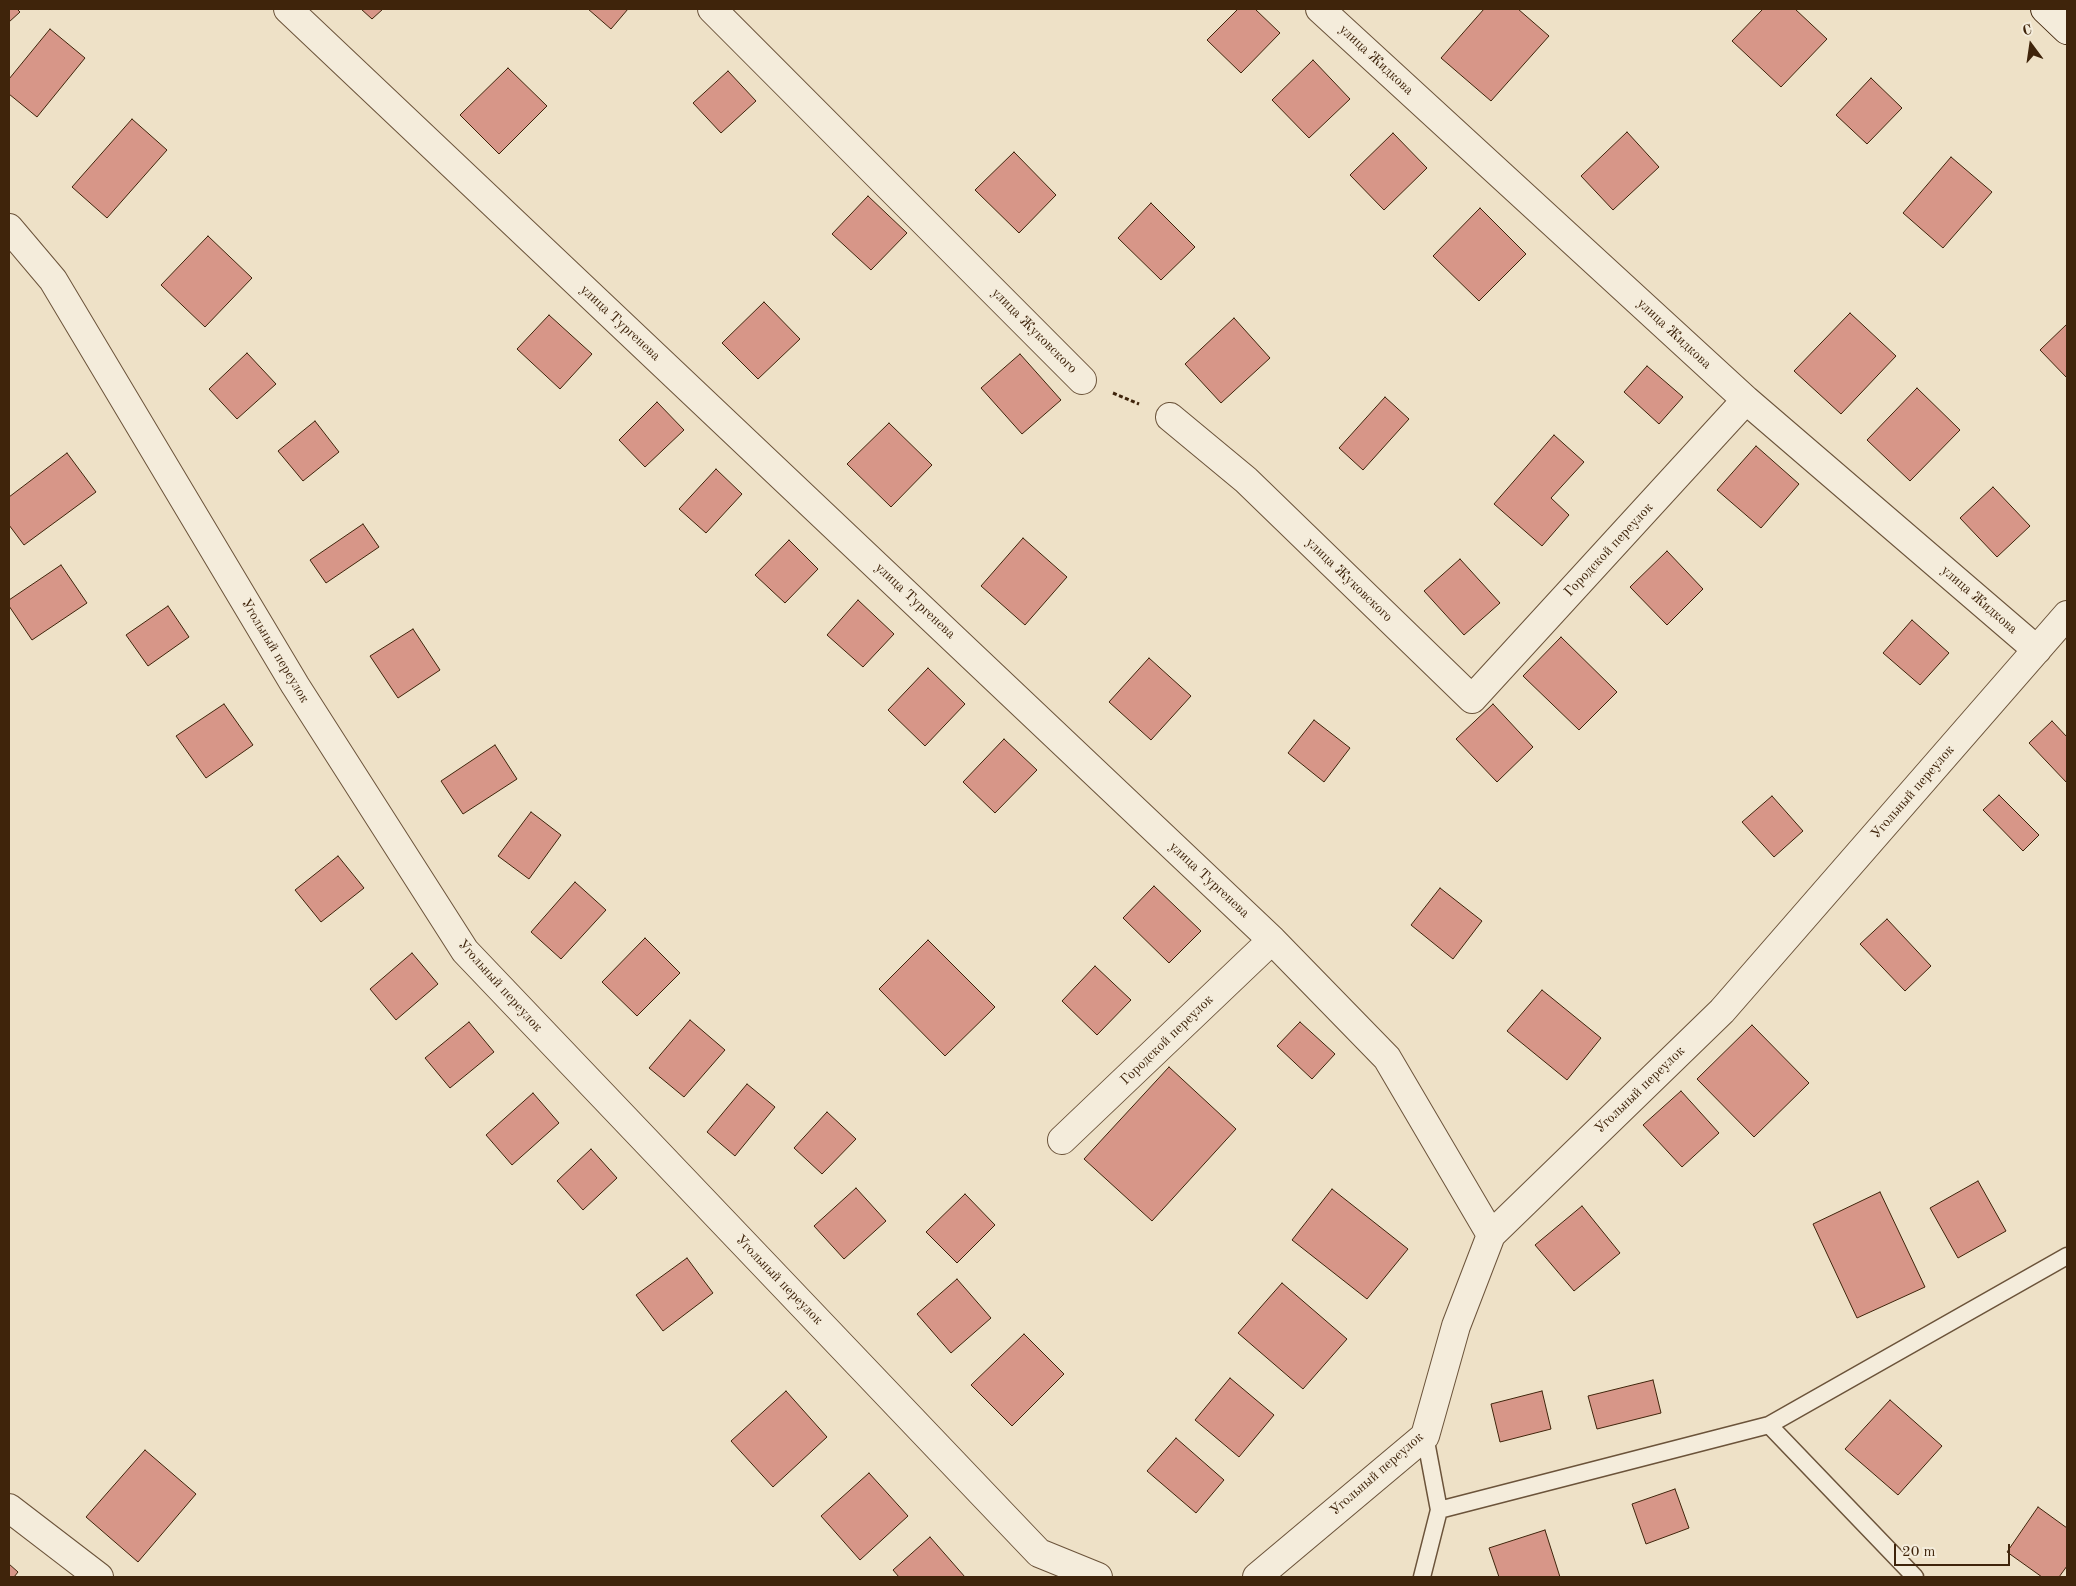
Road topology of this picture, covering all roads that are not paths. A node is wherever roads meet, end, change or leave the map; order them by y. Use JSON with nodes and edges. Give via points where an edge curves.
{"nodes":[{"id":1,"x":288,"y":9,"type":"edge"},
{"id":2,"x":712,"y":9,"type":"edge"},
{"id":3,"x":1320,"y":9,"type":"edge"},
{"id":4,"x":2044,"y":9,"type":"edge"},
{"id":5,"x":2067,"y":30,"type":"edge"},
{"id":6,"x":9,"y":228,"type":"edge"},
{"id":7,"x":1082,"y":380,"type":"road end"},
{"id":8,"x":1746,"y":400,"type":"junction"},
{"id":9,"x":1170,"y":417,"type":"road end"},
{"id":10,"x":2067,"y":615,"type":"edge"},
{"id":11,"x":2037,"y":650,"type":"junction"},
{"id":12,"x":1472,"y":699,"type":"joint"},
{"id":13,"x":1272,"y":940,"type":"junction"},
{"id":14,"x":1062,"y":1140,"type":"dead end"},
{"id":15,"x":1491,"y":1235,"type":"junction"},
{"id":16,"x":2067,"y":1256,"type":"edge"},
{"id":17,"x":1769,"y":1425,"type":"junction"},
{"id":18,"x":1426,"y":1436,"type":"junction"},
{"id":19,"x":9,"y":1508,"type":"edge"},
{"id":20,"x":1439,"y":1510,"type":"junction"},
{"id":21,"x":99,"y":1577,"type":"edge"},
{"id":22,"x":1098,"y":1577,"type":"edge"},
{"id":23,"x":1257,"y":1577,"type":"edge"},
{"id":24,"x":1422,"y":1577,"type":"edge"},
{"id":25,"x":1915,"y":1577,"type":"edge"}],
"edges":[{"from":1,"to":13,"type":"street","name":"улица Тургенева"},
{"from":2,"to":7,"type":"street","name":"улица Жуковского"},
{"from":3,"to":8,"type":"street","name":"улица Жидкова"},
{"from":4,"to":5,"type":"street"},
{"from":6,"to":22,"type":"street","name":"Угольный переулок","via":[[53,280],[295,685],[465,951],[1039,1553]]},
{"from":8,"to":11,"type":"street","name":"улица Жидкова"},
{"from":8,"to":12,"type":"street","name":"Городской переулок"},
{"from":9,"to":12,"type":"street","name":"улица Жуковского","via":[[1246,480]]},
{"from":10,"to":11,"type":"street","name":"Угольный переулок"},
{"from":11,"to":15,"type":"street","name":"Угольный переулок","via":[[1722,1011]]},
{"from":13,"to":14,"type":"street","name":"Городской переулок"},
{"from":13,"to":15,"type":"street","name":"улица Тургенева","via":[[1386,1058]]},
{"from":15,"to":18,"type":"street","name":"Угольный переулок","via":[[1456,1326]]},
{"from":16,"to":17,"type":"lane"},
{"from":17,"to":20,"type":"lane"},
{"from":17,"to":25,"type":"lane"},
{"from":18,"to":20,"type":"lane"},
{"from":18,"to":23,"type":"street","name":"Угольный переулок"},
{"from":19,"to":21,"type":"street"},
{"from":20,"to":24,"type":"lane"}]}
